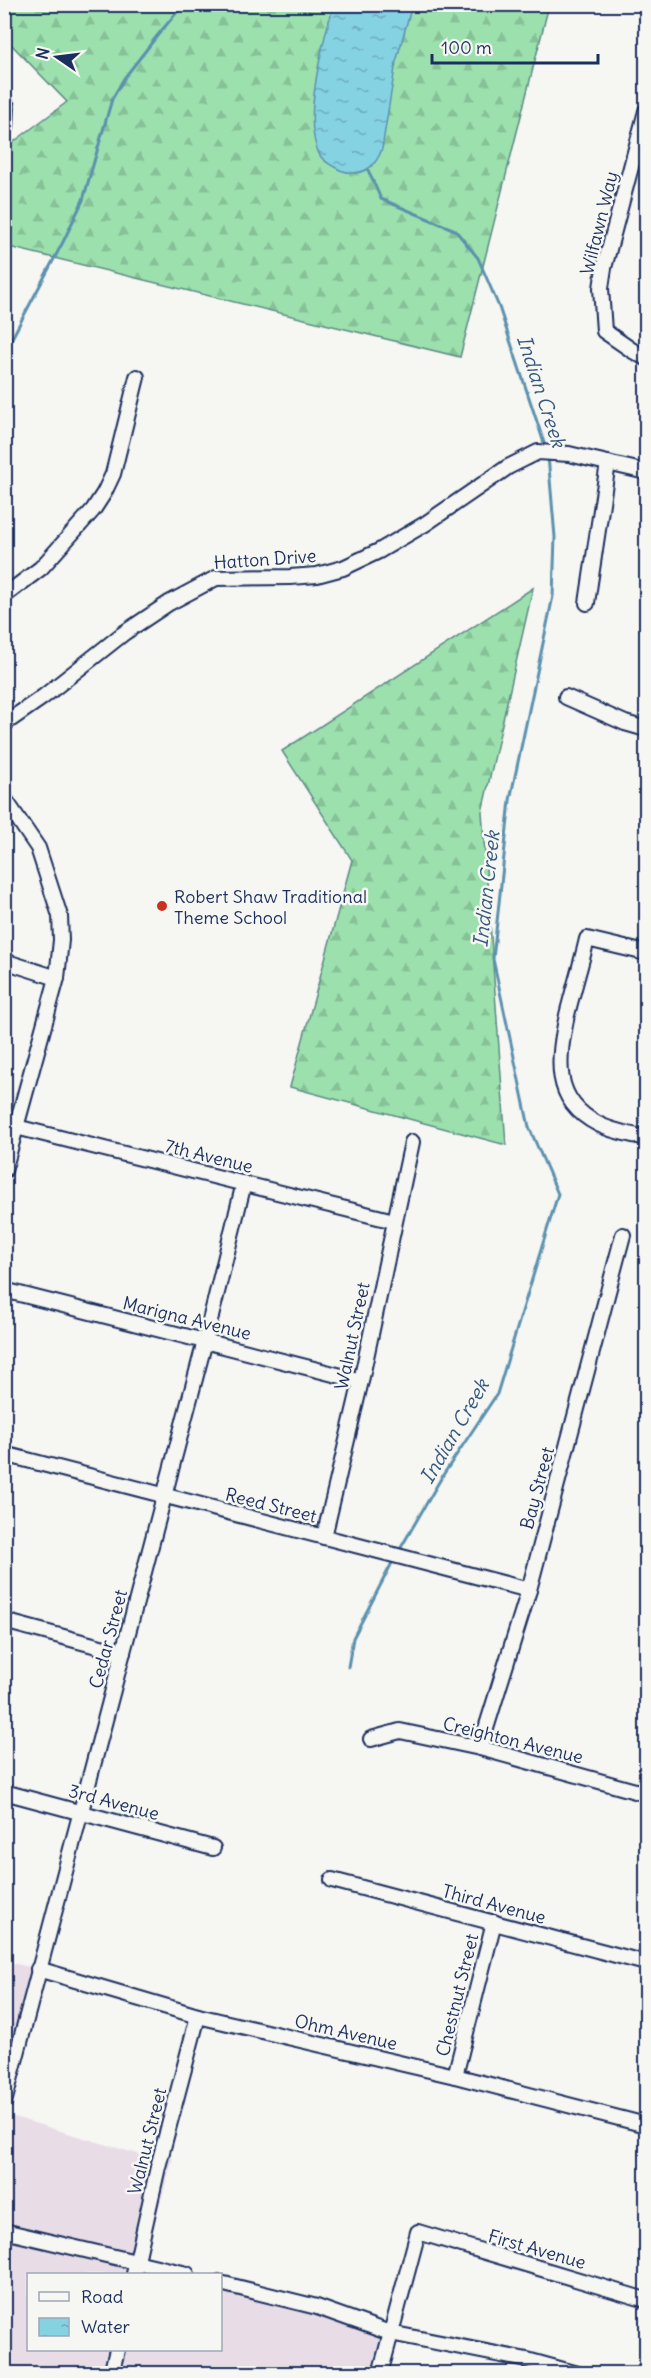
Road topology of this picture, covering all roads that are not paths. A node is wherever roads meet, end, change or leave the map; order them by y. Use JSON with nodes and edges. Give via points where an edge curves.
{"nodes":[{"id":1,"x":4,"y":103,"type":"edge"},
{"id":2,"x":646,"y":111,"type":"edge"},
{"id":3,"x":6,"y":128,"type":"edge"},
{"id":4,"x":646,"y":358,"type":"edge"},
{"id":5,"x":136,"y":377,"type":"dead end"},
{"id":6,"x":608,"y":463,"type":"junction"},
{"id":7,"x":646,"y":472,"type":"edge"},
{"id":8,"x":4,"y":596,"type":"edge"},
{"id":9,"x":587,"y":603,"type":"dead end"},
{"id":10,"x":566,"y":697,"type":"dead end"},
{"id":11,"x":4,"y":724,"type":"edge"},
{"id":12,"x":646,"y":729,"type":"edge"},
{"id":13,"x":4,"y":798,"type":"edge"},
{"id":14,"x":646,"y":953,"type":"edge"},
{"id":15,"x":4,"y":961,"type":"edge"},
{"id":16,"x":57,"y":978,"type":"junction"},
{"id":17,"x":16,"y":1127,"type":"junction"},
{"id":18,"x":646,"y":1138,"type":"edge"},
{"id":19,"x":412,"y":1142,"type":"dead end"},
{"id":20,"x":4,"y":1171,"type":"edge"},
{"id":21,"x":244,"y":1183,"type":"junction"},
{"id":22,"x":394,"y":1221,"type":"junction"},
{"id":23,"x":623,"y":1235,"type":"dead end"},
{"id":24,"x":4,"y":1290,"type":"edge"},
{"id":25,"x":205,"y":1341,"type":"junction"},
{"id":26,"x":361,"y":1381,"type":"junction"},
{"id":27,"x":4,"y":1454,"type":"edge"},
{"id":28,"x":163,"y":1497,"type":"junction"},
{"id":29,"x":324,"y":1537,"type":"junction"},
{"id":30,"x":529,"y":1590,"type":"junction"},
{"id":31,"x":4,"y":1621,"type":"edge"},
{"id":32,"x":123,"y":1653,"type":"junction"},
{"id":33,"x":371,"y":1739,"type":"dead end"},
{"id":34,"x":480,"y":1748,"type":"junction"},
{"id":35,"x":4,"y":1792,"type":"edge"},
{"id":36,"x":646,"y":1794,"type":"edge"},
{"id":37,"x":80,"y":1811,"type":"junction"},
{"id":38,"x":213,"y":1848,"type":"dead end"},
{"id":39,"x":332,"y":1880,"type":"dead end"},
{"id":40,"x":494,"y":1922,"type":"junction"},
{"id":41,"x":646,"y":1963,"type":"edge"},
{"id":42,"x":38,"y":1969,"type":"junction"},
{"id":43,"x":198,"y":2016,"type":"junction"},
{"id":44,"x":455,"y":2076,"type":"junction"},
{"id":45,"x":4,"y":2103,"type":"edge"},
{"id":46,"x":646,"y":2126,"type":"edge"},
{"id":47,"x":4,"y":2231,"type":"edge"},
{"id":48,"x":135,"y":2268,"type":"edge"},
{"id":49,"x":178,"y":2273,"type":"edge"},
{"id":50,"x":222,"y":2283,"type":"edge"},
{"id":51,"x":646,"y":2300,"type":"edge"},
{"id":52,"x":390,"y":2333,"type":"junction"},
{"id":53,"x":116,"y":2351,"type":"edge"},
{"id":54,"x":111,"y":2373,"type":"edge"},
{"id":55,"x":380,"y":2373,"type":"edge"},
{"id":56,"x":578,"y":2373,"type":"edge"}],
"edges":[{"from":1,"to":3,"type":"street"},
{"from":2,"to":4,"type":"street","name":"Wilfawn Way","via":[[601,288],[604,330]]},
{"from":5,"to":8,"type":"street","via":[[113,474],[104,493],[41,568]]},
{"from":6,"to":7,"type":"street","name":"Hatton Drive"},
{"from":6,"to":9,"type":"street"},
{"from":6,"to":11,"type":"street","name":"Hatton Drive","via":[[538,452],[508,467],[425,524],[343,568],[317,575],[216,578],[124,633]]},
{"from":10,"to":12,"type":"street"},
{"from":13,"to":16,"type":"street","via":[[38,848],[50,881],[60,916]]},
{"from":14,"to":18,"type":"street","via":[[587,939],[559,1062],[565,1090],[583,1113],[611,1130]]},
{"from":15,"to":16,"type":"street"},
{"from":16,"to":17,"type":"street"},
{"from":17,"to":20,"type":"street"},
{"from":17,"to":21,"type":"street","name":"7th Avenue"},
{"from":19,"to":22,"type":"street","name":"Walnut Street"},
{"from":21,"to":22,"type":"street","name":"7th Avenue"},
{"from":21,"to":25,"type":"street","name":"Cedar Street"},
{"from":22,"to":26,"type":"street","name":"Walnut Street"},
{"from":23,"to":30,"type":"street","name":"Bay Street"},
{"from":24,"to":25,"type":"street","name":"Marigna Avenue"},
{"from":25,"to":26,"type":"street","name":"Marigna Avenue"},
{"from":25,"to":28,"type":"street","name":"Cedar Street"},
{"from":26,"to":29,"type":"street","name":"Walnut Street"},
{"from":27,"to":28,"type":"street","name":"Reed Street"},
{"from":28,"to":29,"type":"street","name":"Reed Street"},
{"from":28,"to":32,"type":"street","name":"Cedar Street"},
{"from":29,"to":30,"type":"street","name":"Reed Street"},
{"from":30,"to":34,"type":"street","name":"Bay Street"},
{"from":31,"to":32,"type":"street"},
{"from":32,"to":37,"type":"street","name":"Cedar Street"},
{"from":33,"to":34,"type":"street","name":"Creighton Avenue","via":[[400,1731]]},
{"from":34,"to":36,"type":"street","name":"Creighton Avenue"},
{"from":35,"to":37,"type":"street","name":"3rd Avenue"},
{"from":37,"to":38,"type":"street","name":"3rd Avenue"},
{"from":37,"to":42,"type":"street","name":"Cedar Street"},
{"from":39,"to":40,"type":"street","name":"Third Avenue"},
{"from":40,"to":41,"type":"street","name":"Third Avenue"},
{"from":40,"to":44,"type":"street","name":"Chestnut Street"},
{"from":42,"to":43,"type":"street","name":"Ohm Avenue"},
{"from":42,"to":45,"type":"street","name":"Cedar Street"},
{"from":43,"to":44,"type":"street","name":"Ohm Avenue"},
{"from":43,"to":48,"type":"street","name":"Walnut Street"},
{"from":44,"to":46,"type":"street","name":"Ohm Avenue"},
{"from":47,"to":48,"type":"street"},
{"from":48,"to":49,"type":"street"},
{"from":50,"to":52,"type":"street","via":[[317,2307]]},
{"from":51,"to":52,"type":"street","name":"First Avenue","via":[[418,2232]]},
{"from":52,"to":55,"type":"street"},
{"from":52,"to":56,"type":"street"},
{"from":53,"to":54,"type":"street"}]}
